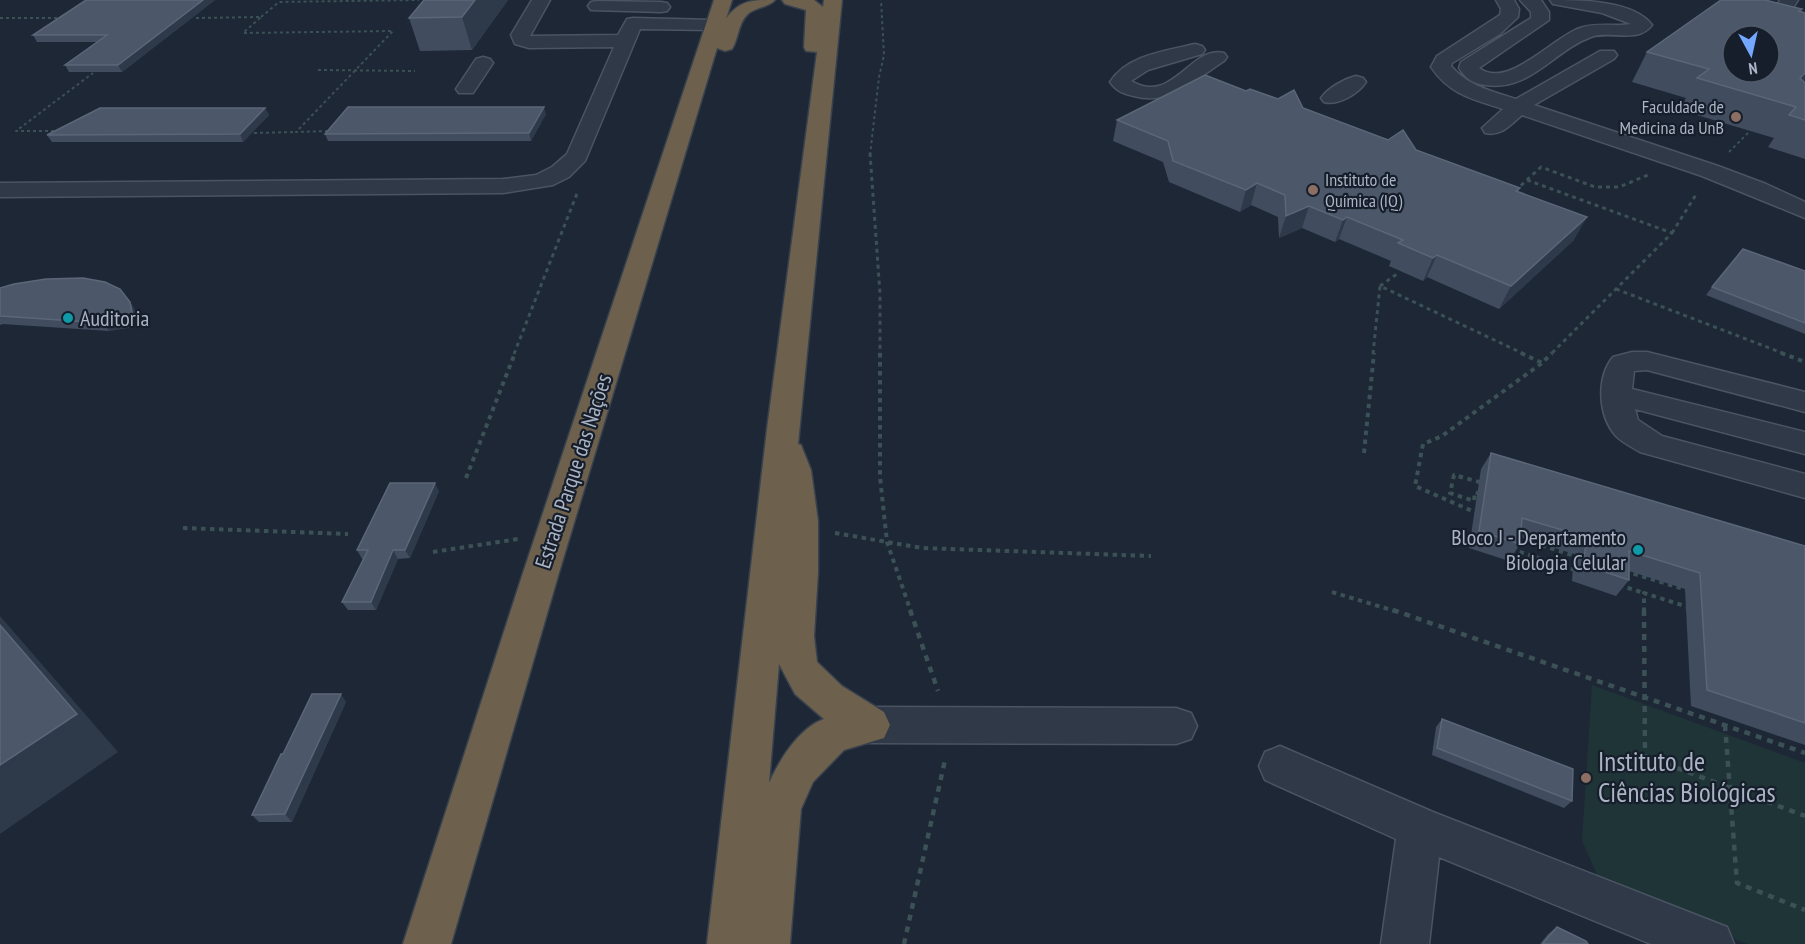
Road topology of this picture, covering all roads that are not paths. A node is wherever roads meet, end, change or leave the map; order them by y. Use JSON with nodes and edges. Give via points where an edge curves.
{"nodes":[{"id":1,"x":541,"y":0,"type":"edge"},
{"id":2,"x":766,"y":0,"type":"edge"},
{"id":3,"x":791,"y":0,"type":"edge"},
{"id":4,"x":833,"y":0,"type":"edge"},
{"id":5,"x":1505,"y":0,"type":"edge"},
{"id":6,"x":1559,"y":0,"type":"edge"},
{"id":7,"x":717,"y":1,"type":"edge"},
{"id":8,"x":1531,"y":1,"type":"edge"},
{"id":9,"x":598,"y":3,"type":"edge"},
{"id":10,"x":1805,"y":3,"type":"edge"},
{"id":11,"x":1784,"y":5,"type":"edge"},
{"id":12,"x":676,"y":6,"type":"dead end"},
{"id":13,"x":1805,"y":17,"type":"edge"},
{"id":14,"x":635,"y":18,"type":"edge"},
{"id":15,"x":586,"y":23,"type":"junction"},
{"id":16,"x":714,"y":25,"type":"junction"},
{"id":17,"x":1621,"y":30,"type":"junction"},
{"id":18,"x":575,"y":42,"type":"junction"},
{"id":19,"x":1195,"y":50,"type":"dead end"},
{"id":20,"x":1607,"y":55,"type":"dead end"},
{"id":21,"x":1217,"y":57,"type":"dead end"},
{"id":22,"x":483,"y":63,"type":"dead end"},
{"id":23,"x":1356,"y":82,"type":"dead end"},
{"id":24,"x":822,"y":83,"type":"junction"},
{"id":25,"x":465,"y":89,"type":"dead end"},
{"id":26,"x":693,"y":93,"type":"junction"},
{"id":27,"x":1331,"y":98,"type":"dead end"},
{"id":28,"x":1518,"y":107,"type":"junction"},
{"id":29,"x":1493,"y":128,"type":"dead end"},
{"id":30,"x":0,"y":190,"type":"edge"},
{"id":31,"x":1805,"y":211,"type":"edge"},
{"id":32,"x":1618,"y":395,"type":"junction"},
{"id":33,"x":1805,"y":402,"type":"edge"},
{"id":34,"x":783,"y":429,"type":"junction"},
{"id":35,"x":1805,"y":443,"type":"edge"},
{"id":36,"x":1805,"y":486,"type":"edge"},
{"id":37,"x":869,"y":725,"type":"junction"},
{"id":38,"x":1176,"y":726,"type":"dead end"},
{"id":39,"x":1280,"y":766,"type":"dead end"},
{"id":40,"x":1420,"y":828,"type":"junction"},
{"id":41,"x":427,"y":944,"type":"edge"},
{"id":42,"x":731,"y":944,"type":"edge"},
{"id":43,"x":766,"y":944,"type":"edge"},
{"id":44,"x":1405,"y":944,"type":"edge"},
{"id":45,"x":1710,"y":944,"type":"edge"}],
"edges":[{"from":1,"to":18,"type":"lane","via":[[520,35],[522,40]]},
{"from":2,"to":26,"type":"highway","via":[[737,12],[717,67]]},
{"from":3,"to":24,"type":"highway","via":[[814,8],[812,52]]},
{"from":4,"to":24,"type":"highway"},
{"from":5,"to":28,"type":"lane","via":[[1509,16],[1454,52],[1441,67],[1454,82],[1470,91]]},
{"from":6,"to":17,"type":"lane","via":[[1642,22],[1635,29]]},
{"from":7,"to":16,"type":"highway","name":"Estrada Parque das Nações"},
{"from":8,"to":17,"type":"lane"},
{"from":8,"to":17,"type":"lane","via":[[1540,12],[1540,20],[1468,66],[1471,73],[1504,81],[1584,33]]},
{"from":9,"to":14,"type":"lane"},
{"from":9,"to":15,"type":"lane"},
{"from":10,"to":11,"type":"lane"},
{"from":11,"to":13,"type":"lane"},
{"from":12,"to":14,"type":"lane"},
{"from":14,"to":15,"type":"lane"},
{"from":14,"to":16,"type":"lane"},
{"from":14,"to":18,"type":"lane"},
{"from":14,"to":30,"type":"lane","via":[[578,156],[563,172],[535,183]]},
{"from":15,"to":18,"type":"lane"},
{"from":16,"to":26,"type":"highway","name":"Estrada Parque das Nações"},
{"from":19,"to":21,"type":"lane","via":[[1148,63],[1119,82],[1147,93],[1164,92]]},
{"from":20,"to":28,"type":"lane"},
{"from":22,"to":25,"type":"lane"},
{"from":23,"to":27,"type":"lane"},
{"from":24,"to":34,"type":"highway"},
{"from":26,"to":41,"type":"highway","name":"Estrada Parque das Nações"},
{"from":28,"to":29,"type":"lane"},
{"from":28,"to":31,"type":"lane","via":[[1710,171]]},
{"from":32,"to":33,"type":"lane","via":[[1619,368],[1624,363],[1647,361]]},
{"from":32,"to":35,"type":"lane"},
{"from":32,"to":36,"type":"lane","via":[[1625,426],[1651,444]]},
{"from":34,"to":37,"type":"highway","via":[[798,483],[802,528],[798,664],[831,702]]},
{"from":34,"to":42,"type":"highway"},
{"from":37,"to":38,"type":"lane"},
{"from":37,"to":43,"type":"highway","via":[[831,735],[797,769],[779,809]]},
{"from":39,"to":40,"type":"lane"},
{"from":40,"to":44,"type":"lane"},
{"from":40,"to":45,"type":"lane"}]}
